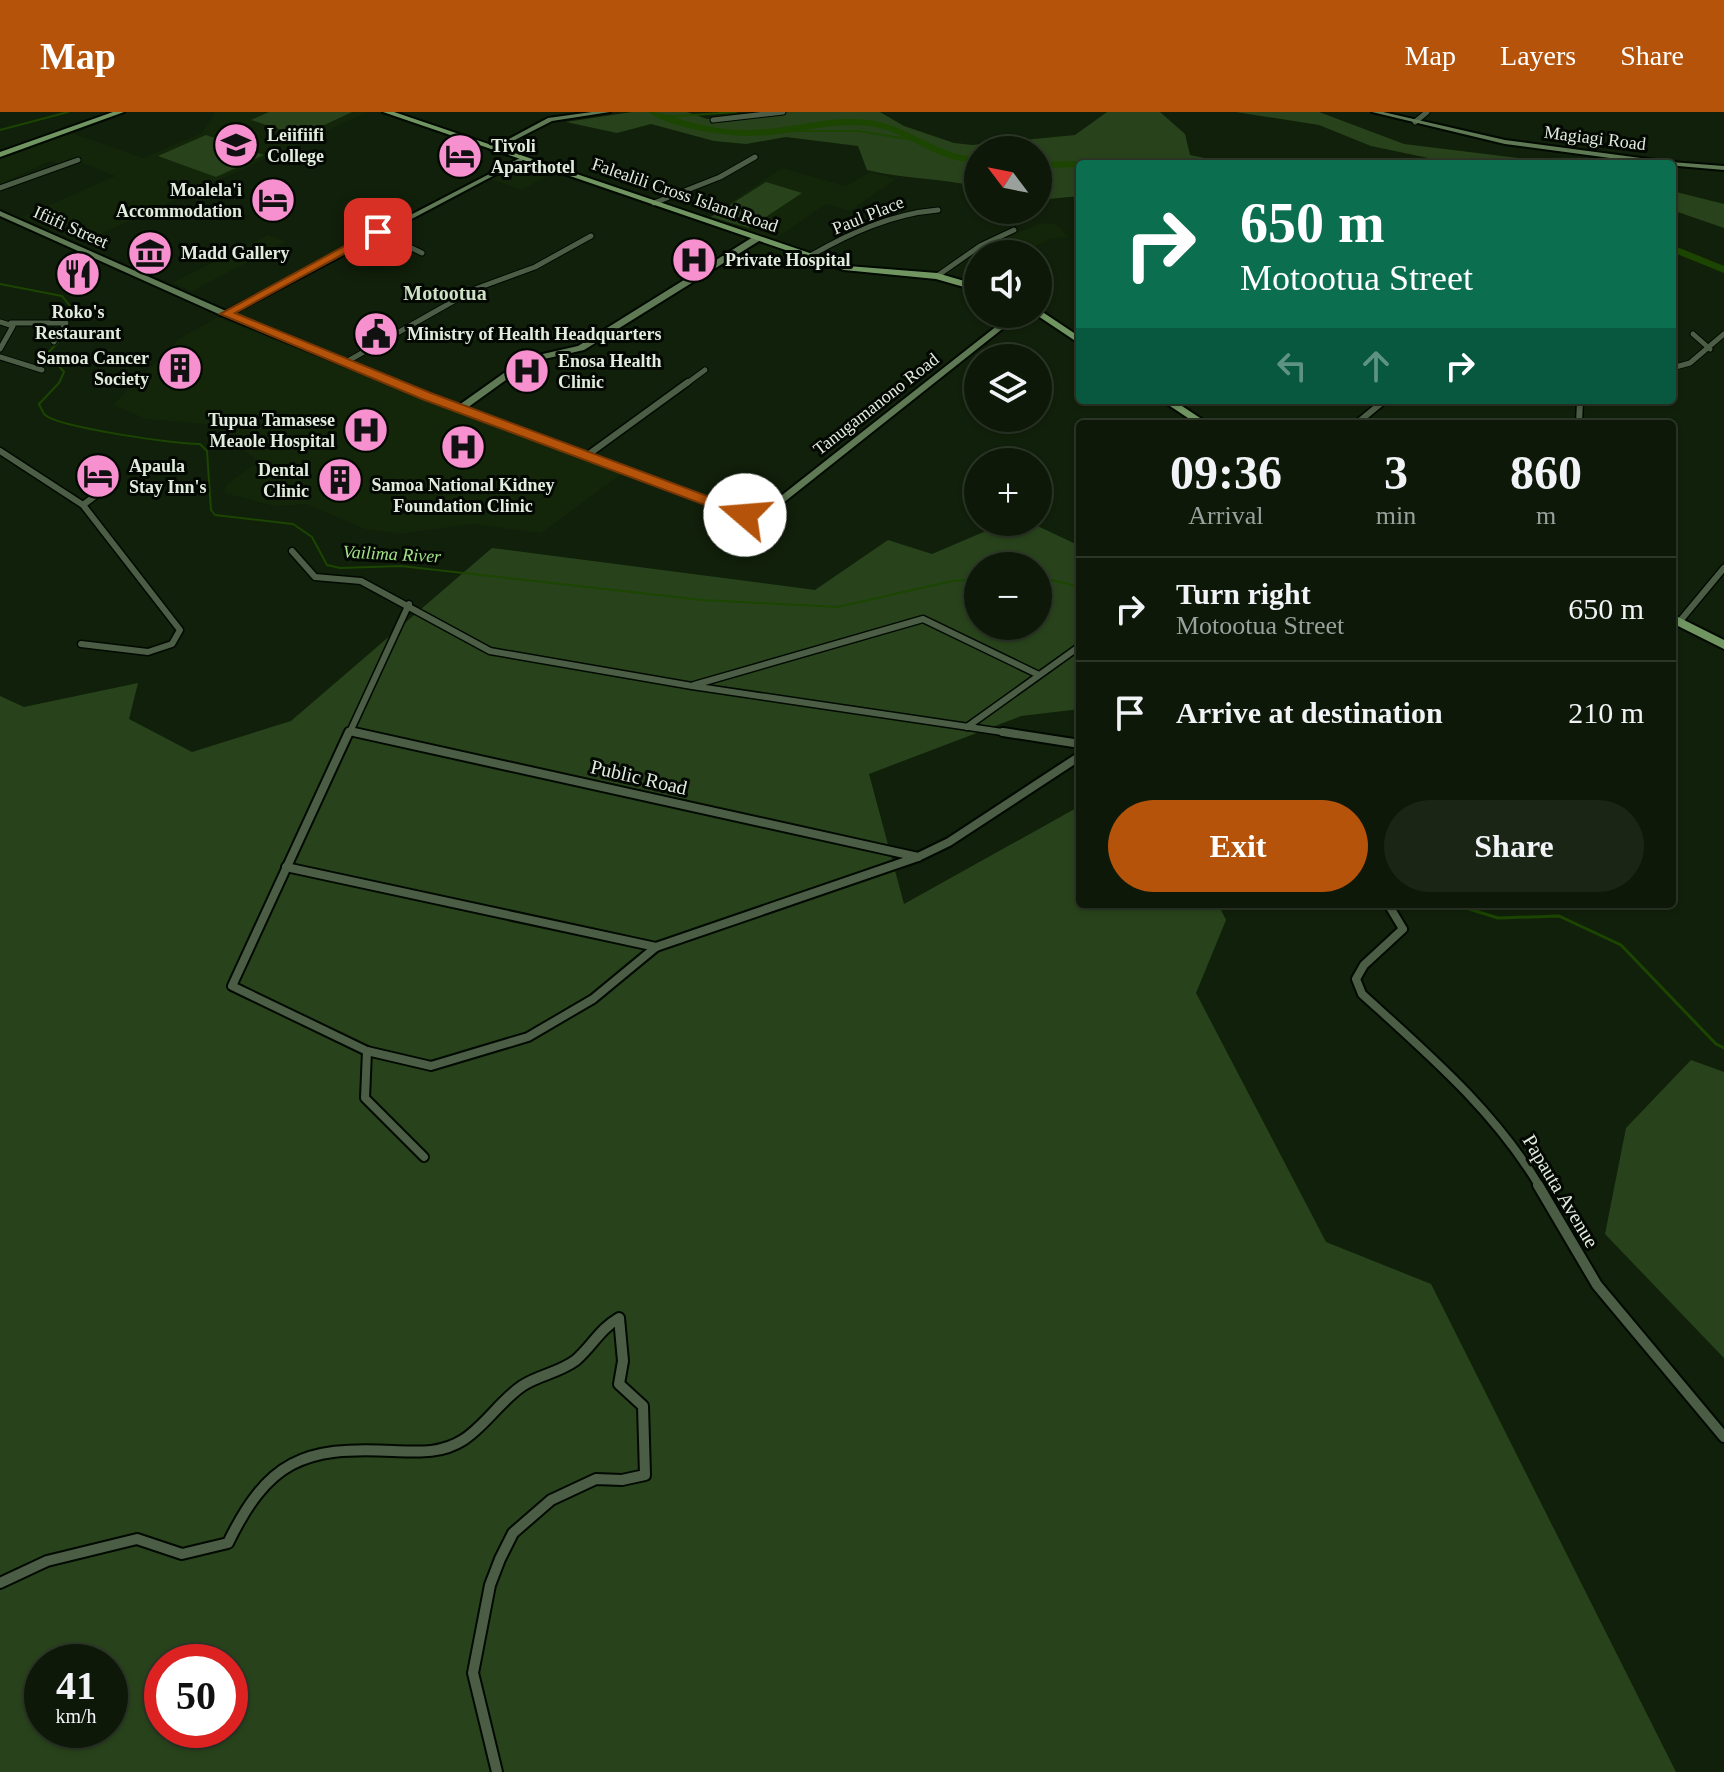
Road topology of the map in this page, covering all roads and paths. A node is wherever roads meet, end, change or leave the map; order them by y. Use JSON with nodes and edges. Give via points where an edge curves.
{"nodes":[{"id":1,"x":120,"y":112,"type":"edge"},
{"id":2,"x":387,"y":112,"type":"edge"},
{"id":3,"x":607,"y":112,"type":"edge"},
{"id":4,"x":783,"y":112,"type":"edge"},
{"id":5,"x":1375,"y":112,"type":"edge"},
{"id":6,"x":1427,"y":112,"type":"edge"},
{"id":7,"x":713,"y":120,"type":"dead end"},
{"id":8,"x":1415,"y":122,"type":"junction"},
{"id":9,"x":493,"y":149,"type":"junction"},
{"id":10,"x":0,"y":155,"type":"edge"},
{"id":11,"x":755,"y":157,"type":"dead end"},
{"id":12,"x":522,"y":159,"type":"junction"},
{"id":13,"x":78,"y":160,"type":"dead end"},
{"id":14,"x":1638,"y":160,"type":"edge"},
{"id":15,"x":1676,"y":164,"type":"edge"},
{"id":16,"x":1724,"y":168,"type":"edge"},
{"id":17,"x":0,"y":188,"type":"edge"},
{"id":18,"x":654,"y":203,"type":"junction"},
{"id":19,"x":938,"y":210,"type":"dead end"},
{"id":20,"x":0,"y":213,"type":"edge"},
{"id":21,"x":1014,"y":230,"type":"dead end"},
{"id":22,"x":378,"y":232,"type":"junction"},
{"id":23,"x":591,"y":236,"type":"dead end"},
{"id":24,"x":756,"y":239,"type":"junction"},
{"id":25,"x":422,"y":253,"type":"dead end"},
{"id":26,"x":810,"y":256,"type":"junction"},
{"id":27,"x":937,"y":276,"type":"junction"},
{"id":28,"x":964,"y":284,"type":"edge"},
{"id":29,"x":226,"y":314,"type":"junction"},
{"id":30,"x":0,"y":322,"type":"edge"},
{"id":31,"x":1052,"y":322,"type":"edge"},
{"id":32,"x":11,"y":323,"type":"junction"},
{"id":33,"x":999,"y":328,"type":"edge"},
{"id":34,"x":1693,"y":334,"type":"dead end"},
{"id":35,"x":1724,"y":334,"type":"edge"},
{"id":36,"x":1076,"y":338,"type":"edge"},
{"id":37,"x":54,"y":342,"type":"dead end"},
{"id":38,"x":0,"y":349,"type":"edge"},
{"id":39,"x":1710,"y":349,"type":"junction"},
{"id":40,"x":0,"y":357,"type":"edge"},
{"id":41,"x":346,"y":362,"type":"junction"},
{"id":42,"x":1676,"y":367,"type":"edge"},
{"id":43,"x":42,"y":370,"type":"dead end"},
{"id":44,"x":705,"y":370,"type":"dead end"},
{"id":45,"x":1172,"y":404,"type":"edge"},
{"id":46,"x":1380,"y":404,"type":"edge"},
{"id":47,"x":461,"y":408,"type":"junction"},
{"id":48,"x":1198,"y":420,"type":"edge"},
{"id":49,"x":1361,"y":420,"type":"edge"},
{"id":50,"x":0,"y":451,"type":"edge"},
{"id":51,"x":589,"y":454,"type":"junction"},
{"id":52,"x":112,"y":483,"type":"dead end"},
{"id":53,"x":83,"y":505,"type":"junction"},
{"id":54,"x":753,"y":514,"type":"joint"},
{"id":55,"x":292,"y":551,"type":"dead end"},
{"id":56,"x":1724,"y":568,"type":"edge"},
{"id":57,"x":409,"y":604,"type":"junction"},
{"id":58,"x":1676,"y":620,"type":"edge"},
{"id":59,"x":81,"y":644,"type":"dead end"},
{"id":60,"x":1724,"y":645,"type":"edge"},
{"id":61,"x":1076,"y":649,"type":"edge"},
{"id":62,"x":1039,"y":675,"type":"junction"},
{"id":63,"x":692,"y":686,"type":"junction"},
{"id":64,"x":966,"y":728,"type":"junction"},
{"id":65,"x":352,"y":732,"type":"junction"},
{"id":66,"x":1076,"y":743,"type":"edge"},
{"id":67,"x":1076,"y":759,"type":"edge"},
{"id":68,"x":918,"y":857,"type":"junction"},
{"id":69,"x":286,"y":867,"type":"junction"},
{"id":70,"x":1390,"y":908,"type":"edge"},
{"id":71,"x":656,"y":947,"type":"junction"},
{"id":72,"x":367,"y":1051,"type":"junction"},
{"id":73,"x":424,"y":1157,"type":"dead end"},
{"id":74,"x":1724,"y":1437,"type":"edge"},
{"id":75,"x":0,"y":1583,"type":"edge"},
{"id":76,"x":497,"y":1772,"type":"edge"}],
"edges":[{"from":1,"to":10,"type":"main road"},
{"from":2,"to":9,"type":"main road","name":"Falealili Cross Island Road"},
{"from":3,"to":9,"type":"main road","via":[[550,119]]},
{"from":4,"to":7,"type":"street"},
{"from":5,"to":8,"type":"main road","name":"Magiagi Road"},
{"from":6,"to":8,"type":"street"},
{"from":8,"to":14,"type":"main road","name":"Magiagi Road","via":[[1532,147]]},
{"from":9,"to":12,"type":"main road","name":"Falealili Cross Island Road"},
{"from":11,"to":18,"type":"street"},
{"from":12,"to":18,"type":"main road","name":"Falealili Cross Island Road"},
{"from":12,"to":22,"type":"main road"},
{"from":13,"to":17,"type":"street"},
{"from":15,"to":16,"type":"main road","name":"Magiagi Road"},
{"from":18,"to":24,"type":"main road","name":"Falealili Cross Island Road"},
{"from":19,"to":26,"type":"street","name":"Paul Place","via":[[913,211],[864,228]]},
{"from":20,"to":29,"type":"main road","name":"Ifiifi Street"},
{"from":21,"to":27,"type":"street"},
{"from":22,"to":25,"type":"street"},
{"from":22,"to":29,"type":"main road"},
{"from":23,"to":41,"type":"street","via":[[535,267],[475,289]]},
{"from":24,"to":26,"type":"main road","name":"Falealili Cross Island Road"},
{"from":24,"to":47,"type":"main road","via":[[581,348],[528,360]]},
{"from":26,"to":27,"type":"main road","name":"Falealili Cross Island Road","via":[[862,271]]},
{"from":27,"to":28,"type":"main road","name":"Falealili Cross Island Road"},
{"from":29,"to":41,"type":"main road","name":"Ifiifi Street"},
{"from":30,"to":32,"type":"street"},
{"from":31,"to":36,"type":"main road"},
{"from":32,"to":37,"type":"street","via":[[66,323]]},
{"from":32,"to":38,"type":"street"},
{"from":33,"to":54,"type":"main road","name":"Tanugamanono Road","via":[[781,500]]},
{"from":34,"to":39,"type":"street"},
{"from":35,"to":39,"type":"street"},
{"from":39,"to":42,"type":"street"},
{"from":40,"to":43,"type":"street"},
{"from":41,"to":47,"type":"main road","name":"Ifiifi Street"},
{"from":44,"to":51,"type":"street"},
{"from":45,"to":48,"type":"main road"},
{"from":46,"to":49,"type":"street"},
{"from":47,"to":51,"type":"main road","name":"Ifiifi Street"},
{"from":50,"to":53,"type":"street"},
{"from":51,"to":54,"type":"main road","name":"Ifiifi Street","via":[[734,513]]},
{"from":52,"to":53,"type":"street"},
{"from":53,"to":59,"type":"street","via":[[180,630],[172,644],[148,652]]},
{"from":55,"to":57,"type":"street","via":[[315,577],[361,581]]},
{"from":56,"to":58,"type":"street"},
{"from":57,"to":63,"type":"street","via":[[490,651]]},
{"from":57,"to":65,"type":"street"},
{"from":58,"to":60,"type":"main road"},
{"from":61,"to":62,"type":"street"},
{"from":62,"to":63,"type":"street","via":[[923,619]]},
{"from":62,"to":64,"type":"street"},
{"from":63,"to":64,"type":"street"},
{"from":64,"to":66,"type":"street"},
{"from":65,"to":68,"type":"street","name":"Public Road"},
{"from":65,"to":69,"type":"street"},
{"from":67,"to":68,"type":"street"},
{"from":68,"to":71,"type":"street"},
{"from":69,"to":71,"type":"street"},
{"from":69,"to":72,"type":"street","via":[[232,986]]},
{"from":70,"to":74,"type":"street","name":"Papauta Avenue","via":[[1403,929],[1364,965],[1356,979],[1362,994],[1470,1093],[1517,1149],[1597,1285]]},
{"from":71,"to":72,"type":"street","via":[[593,999],[528,1037],[431,1066]]},
{"from":72,"to":73,"type":"street","via":[[365,1098]]},
{"from":75,"to":76,"type":"street","via":[[47,1561],[137,1539],[182,1554],[228,1543],[248,1502],[277,1472],[303,1458],[353,1449],[432,1453],[463,1440],[523,1385],[578,1358],[603,1327],[619,1318],[619,1384],[643,1406],[645,1475],[596,1479],[551,1500],[513,1533],[500,1559],[473,1673]]}]}
